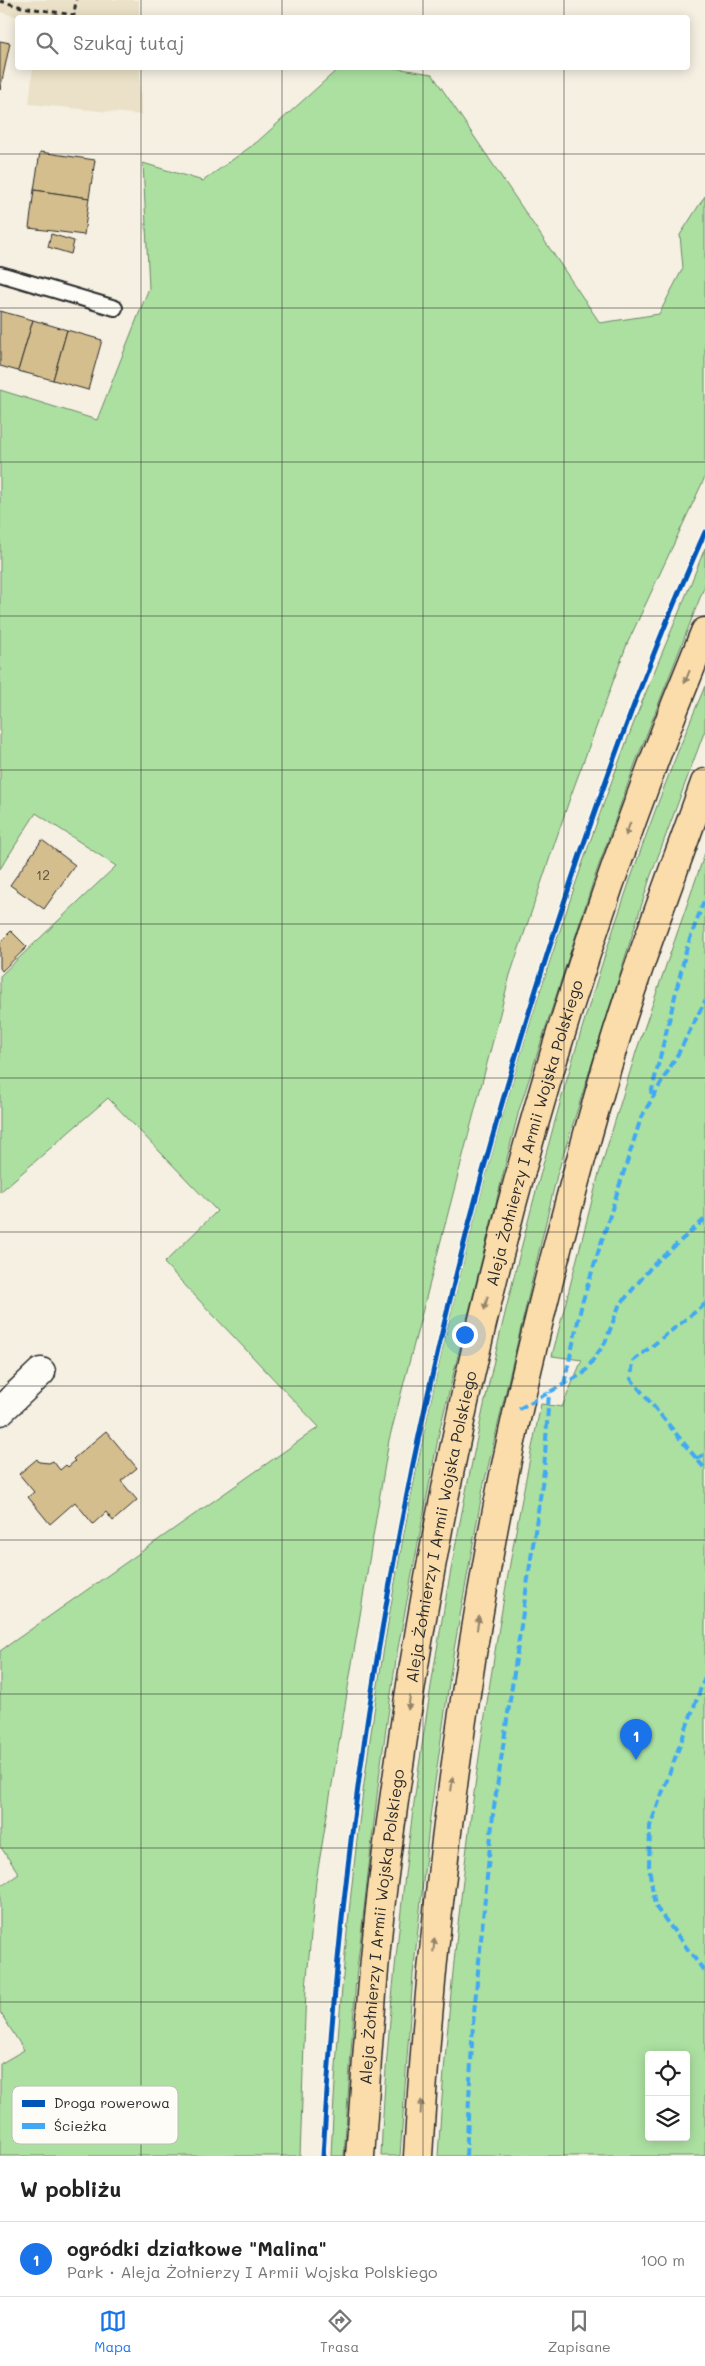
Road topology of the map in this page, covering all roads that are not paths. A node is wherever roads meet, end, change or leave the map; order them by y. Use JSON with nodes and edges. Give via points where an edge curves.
{"nodes":[{"id":1,"x":0,"y":274,"type":"edge"},
{"id":2,"x":115,"y":308,"type":"dead end"},
{"id":3,"x":705,"y":632,"type":"edge"},
{"id":4,"x":705,"y":783,"type":"edge"},
{"id":5,"x":41,"y":1372,"type":"dead end"},
{"id":6,"x":0,"y":1411,"type":"edge"},
{"id":7,"x":360,"y":2156,"type":"edge"},
{"id":8,"x":418,"y":2156,"type":"edge"}],
"edges":[{"from":1,"to":2,"type":"lane"},
{"from":3,"to":7,"type":"main road","name":"Aleja Żołnierzy I Armii Wojska Polskiego","one_way":true,"via":[[583,958],[513,1197],[482,1321],[440,1516],[392,1814],[378,1927]]},
{"from":8,"to":4,"type":"main road","one_way":true,"via":[[432,1972],[452,1788],[493,1530],[544,1303],[602,1082]]},
{"from":5,"to":6,"type":"street"}]}
